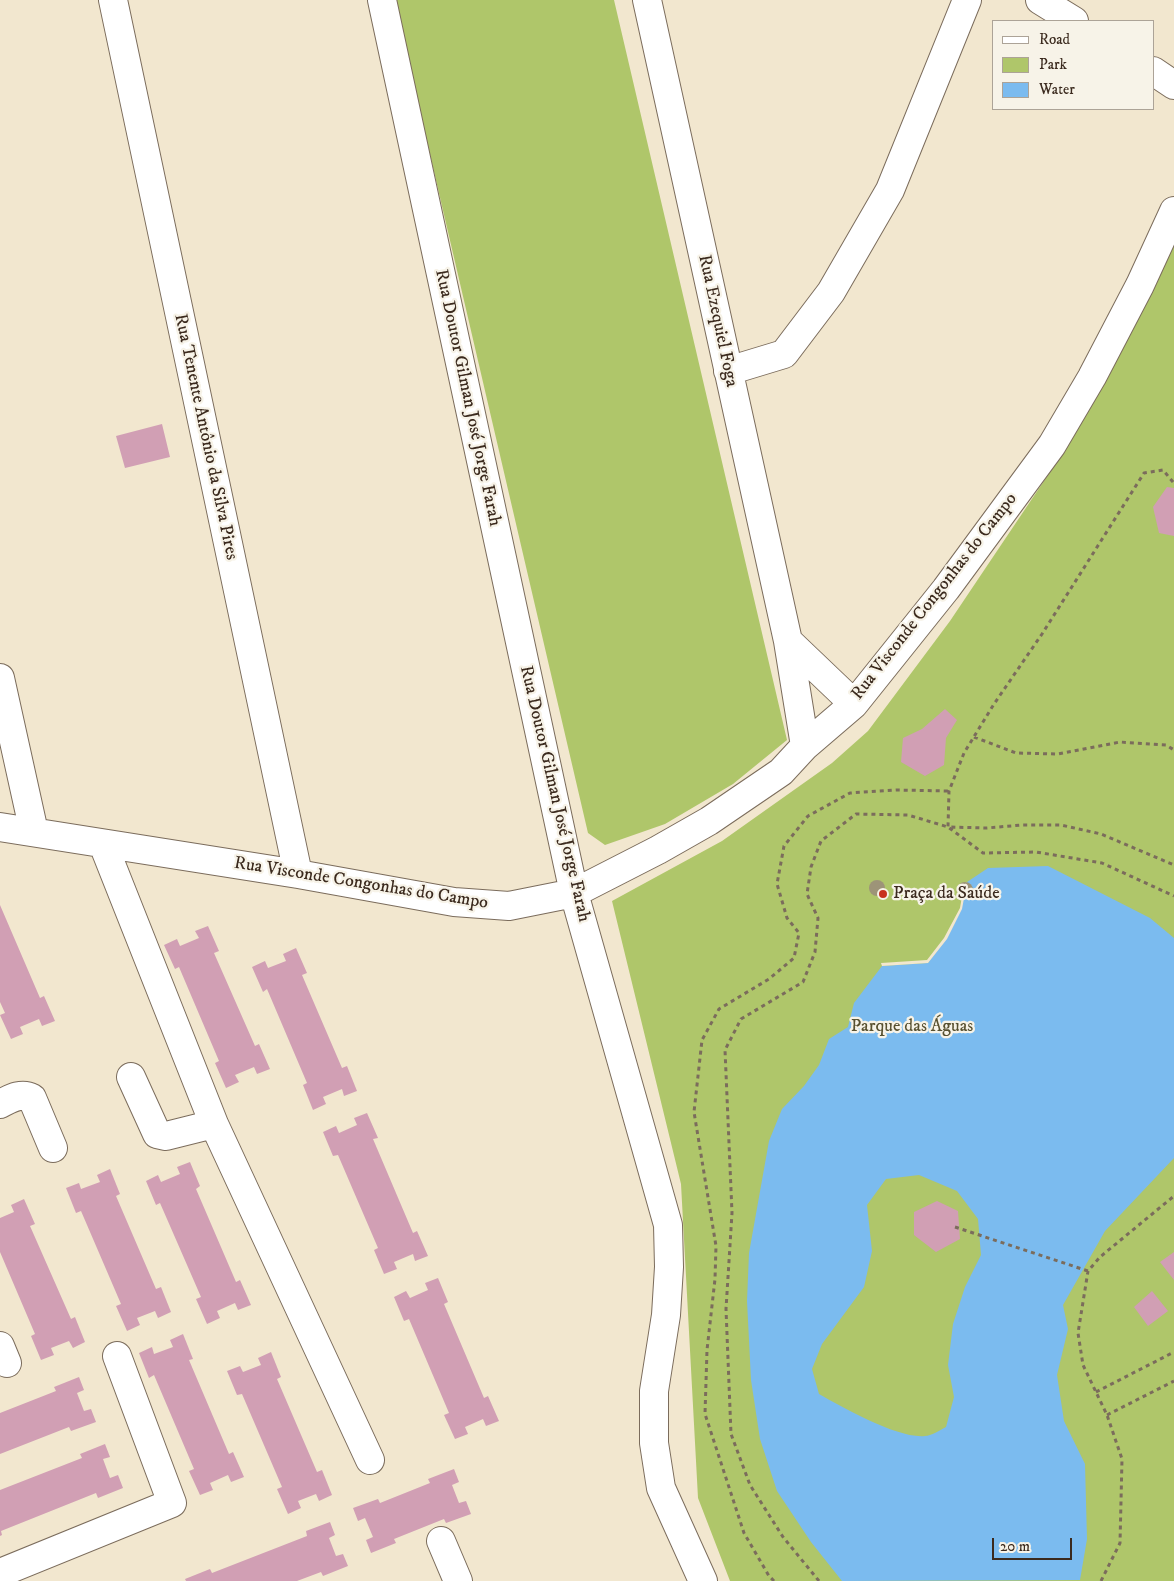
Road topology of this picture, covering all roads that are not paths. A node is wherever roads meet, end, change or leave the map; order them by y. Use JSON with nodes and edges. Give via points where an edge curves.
{"nodes":[{"id":1,"x":113,"y":0,"type":"edge"},
{"id":2,"x":382,"y":0,"type":"edge"},
{"id":3,"x":647,"y":0,"type":"edge"},
{"id":4,"x":967,"y":0,"type":"edge"},
{"id":5,"x":1040,"y":0,"type":"edge"},
{"id":6,"x":1072,"y":20,"type":"edge"},
{"id":7,"x":1154,"y":72,"type":"edge"},
{"id":8,"x":1174,"y":85,"type":"edge"},
{"id":9,"x":1174,"y":211,"type":"edge"},
{"id":10,"x":728,"y":371,"type":"junction"},
{"id":11,"x":788,"y":641,"type":"junction"},
{"id":12,"x":0,"y":678,"type":"edge"},
{"id":13,"x":854,"y":704,"type":"junction"},
{"id":14,"x":805,"y":746,"type":"junction"},
{"id":15,"x":0,"y":827,"type":"edge"},
{"id":16,"x":34,"y":832,"type":"junction"},
{"id":17,"x":103,"y":844,"type":"junction"},
{"id":18,"x":298,"y":874,"type":"junction"},
{"id":19,"x":574,"y":893,"type":"junction"},
{"id":20,"x":131,"y":1077,"type":"dead end"},
{"id":21,"x":0,"y":1104,"type":"edge"},
{"id":22,"x":214,"y":1124,"type":"junction"},
{"id":23,"x":53,"y":1148,"type":"dead end"},
{"id":24,"x":116,"y":1356,"type":"dead end"},
{"id":25,"x":370,"y":1460,"type":"dead end"},
{"id":26,"x":441,"y":1541,"type":"dead end"},
{"id":27,"x":0,"y":1573,"type":"edge"},
{"id":28,"x":458,"y":1581,"type":"edge"},
{"id":29,"x":704,"y":1581,"type":"edge"}],
"edges":[{"from":1,"to":18,"type":"street","name":"Rua Tenente Antônio da Silva Pires"},
{"from":2,"to":19,"type":"street","name":"Rua Doutor Gilman José Jorge Farah"},
{"from":3,"to":10,"type":"street","name":"Rua Ezequiel Foga"},
{"from":4,"to":10,"type":"street","via":[[890,190],[832,292],[784,354]]},
{"from":5,"to":6,"type":"street"},
{"from":7,"to":8,"type":"street"},
{"from":9,"to":13,"type":"street","name":"Rua Visconde Congonhas do Campo","via":[[1140,285],[1052,446],[946,589]]},
{"from":10,"to":11,"type":"street","name":"Rua Ezequiel Foga"},
{"from":11,"to":13,"type":"street"},
{"from":11,"to":14,"type":"street","name":"Rua Ezequiel Foga"},
{"from":12,"to":16,"type":"street"},
{"from":13,"to":14,"type":"street","name":"Rua Visconde Congonhas do Campo"},
{"from":14,"to":19,"type":"street","name":"Rua Visconde Congonhas do Campo","via":[[781,772],[709,821]]},
{"from":15,"to":16,"type":"street","name":"Rua Visconde Congonhas do Campo"},
{"from":16,"to":17,"type":"street","name":"Rua Visconde Congonhas do Campo"},
{"from":17,"to":18,"type":"street","name":"Rua Visconde Congonhas do Campo"},
{"from":17,"to":22,"type":"street"},
{"from":18,"to":19,"type":"street","name":"Rua Visconde Congonhas do Campo","via":[[454,902],[509,906]]},
{"from":19,"to":29,"type":"street","name":"Rua Doutor Gilman José Jorge Farah","via":[[668,1224],[666,1316],[654,1391],[654,1443],[662,1488]]},
{"from":20,"to":22,"type":"street","via":[[157,1134],[166,1136]]},
{"from":21,"to":23,"type":"street","via":[[18,1096],[32,1098]]},
{"from":22,"to":25,"type":"street"},
{"from":24,"to":27,"type":"street","via":[[172,1503]]},
{"from":26,"to":28,"type":"street"}]}
